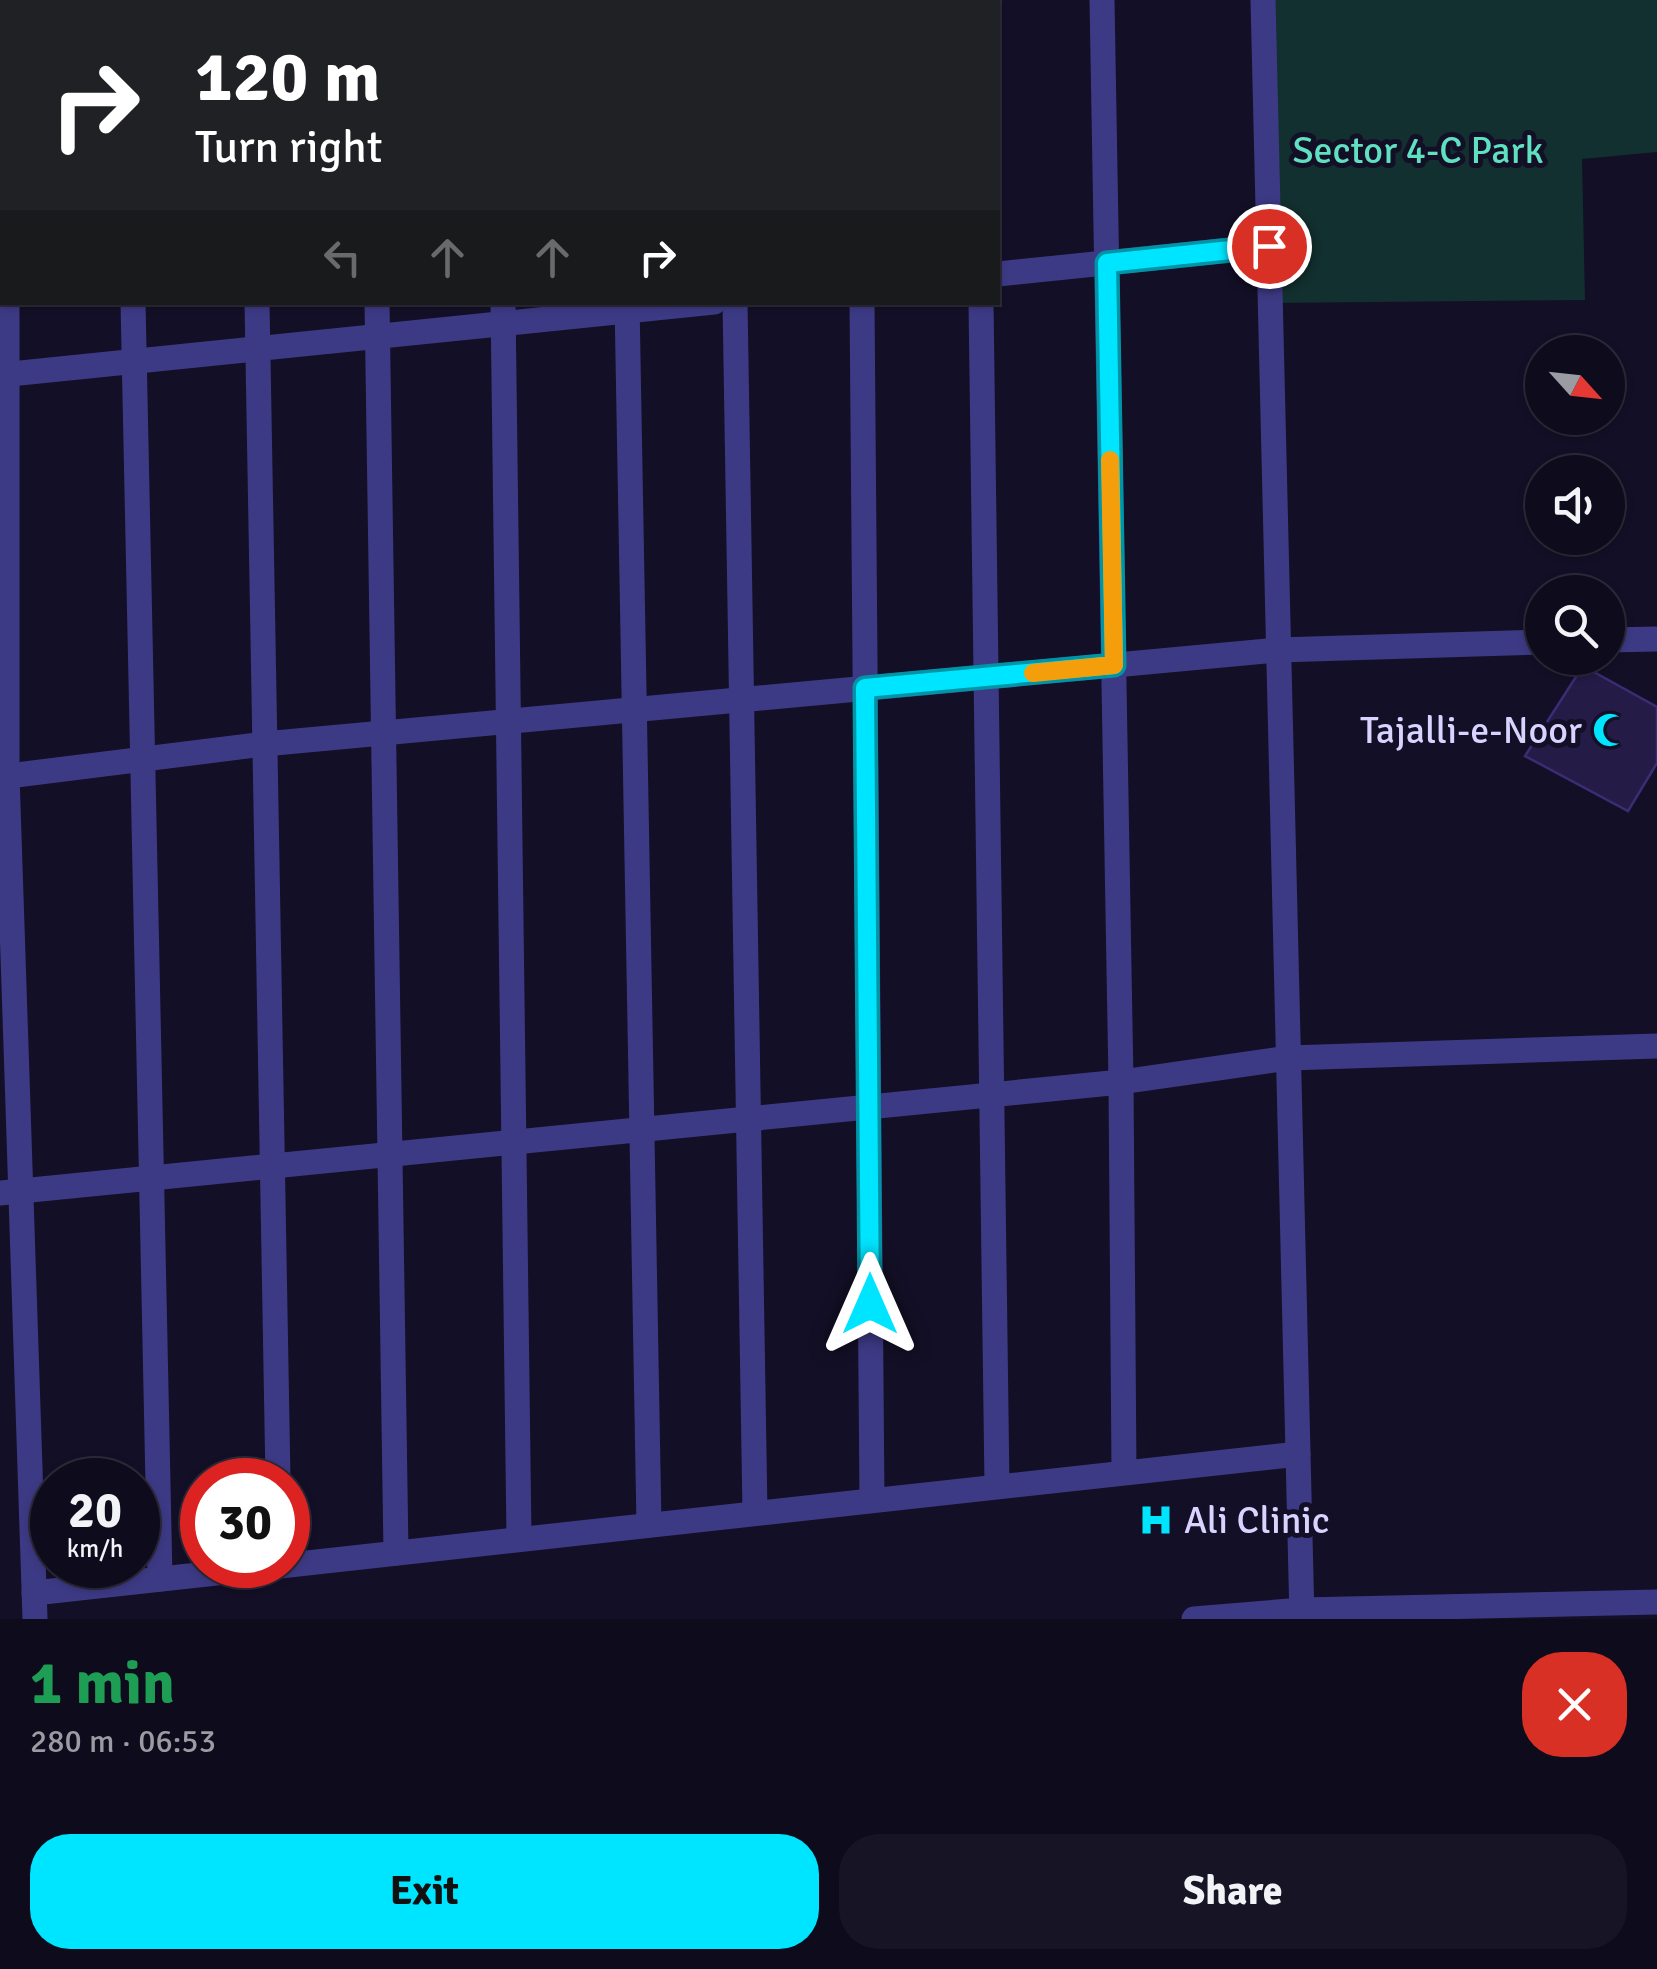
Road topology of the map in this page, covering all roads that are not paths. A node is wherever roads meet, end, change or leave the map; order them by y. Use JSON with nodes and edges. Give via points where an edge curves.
{"nodes":[{"id":1,"x":1102,"y":0,"type":"edge"},
{"id":2,"x":1263,"y":0,"type":"edge"},
{"id":3,"x":1269,"y":246,"type":"junction"},
{"id":4,"x":1107,"y":263,"type":"junction"},
{"id":5,"x":1000,"y":274,"type":"edge"},
{"id":6,"x":7,"y":305,"type":"edge"},
{"id":7,"x":133,"y":305,"type":"edge"},
{"id":8,"x":257,"y":305,"type":"edge"},
{"id":9,"x":377,"y":305,"type":"edge"},
{"id":10,"x":662,"y":305,"type":"edge"},
{"id":11,"x":736,"y":305,"type":"edge"},
{"id":12,"x":862,"y":305,"type":"edge"},
{"id":13,"x":980,"y":305,"type":"edge"},
{"id":14,"x":627,"y":307,"type":"edge"},
{"id":15,"x":503,"y":313,"type":"edge"},
{"id":16,"x":378,"y":336,"type":"junction"},
{"id":17,"x":258,"y":349,"type":"junction"},
{"id":18,"x":134,"y":362,"type":"junction"},
{"id":19,"x":4,"y":374,"type":"edge"},
{"id":20,"x":1657,"y":639,"type":"edge"},
{"id":21,"x":1625,"y":640,"type":"edge"},
{"id":22,"x":1525,"y":643,"type":"edge"},
{"id":23,"x":1278,"y":650,"type":"junction"},
{"id":24,"x":1114,"y":665,"type":"junction"},
{"id":25,"x":986,"y":677,"type":"junction"},
{"id":26,"x":865,"y":688,"type":"junction"},
{"id":27,"x":742,"y":700,"type":"junction"},
{"id":28,"x":634,"y":710,"type":"junction"},
{"id":29,"x":508,"y":721,"type":"junction"},
{"id":30,"x":384,"y":733,"type":"junction"},
{"id":31,"x":264,"y":744,"type":"junction"},
{"id":32,"x":143,"y":759,"type":"junction"},
{"id":33,"x":4,"y":776,"type":"edge"},
{"id":34,"x":1657,"y":1046,"type":"edge"},
{"id":35,"x":1289,"y":1058,"type":"junction"},
{"id":36,"x":1121,"y":1082,"type":"junction"},
{"id":37,"x":991,"y":1095,"type":"junction"},
{"id":38,"x":868,"y":1107,"type":"junction"},
{"id":39,"x":748,"y":1119,"type":"junction"},
{"id":40,"x":642,"y":1130,"type":"junction"},
{"id":41,"x":514,"y":1142,"type":"junction"},
{"id":42,"x":390,"y":1154,"type":"junction"},
{"id":43,"x":272,"y":1166,"type":"junction"},
{"id":44,"x":152,"y":1178,"type":"junction"},
{"id":45,"x":10,"y":1192,"type":"edge"},
{"id":46,"x":1298,"y":1454,"type":"junction"},
{"id":47,"x":158,"y":1458,"type":"edge"},
{"id":48,"x":278,"y":1458,"type":"edge"},
{"id":49,"x":1124,"y":1472,"type":"junction"},
{"id":50,"x":997,"y":1486,"type":"junction"},
{"id":51,"x":872,"y":1500,"type":"junction"},
{"id":52,"x":754,"y":1513,"type":"junction"},
{"id":53,"x":649,"y":1525,"type":"junction"},
{"id":54,"x":519,"y":1539,"type":"junction"},
{"id":55,"x":396,"y":1553,"type":"junction"},
{"id":56,"x":310,"y":1563,"type":"edge"},
{"id":57,"x":180,"y":1577,"type":"edge"},
{"id":58,"x":160,"y":1579,"type":"edge"},
{"id":59,"x":118,"y":1588,"type":"edge"},
{"id":60,"x":1657,"y":1602,"type":"edge"},
{"id":61,"x":35,"y":1606,"type":"edge"},
{"id":62,"x":1302,"y":1614,"type":"edge"},
{"id":63,"x":1194,"y":1619,"type":"edge"}],
"edges":[{"from":1,"to":4,"type":"street"},
{"from":2,"to":3,"type":"street"},
{"from":3,"to":4,"type":"street"},
{"from":3,"to":23,"type":"street"},
{"from":4,"to":5,"type":"street"},
{"from":4,"to":24,"type":"street"},
{"from":6,"to":19,"type":"street"},
{"from":7,"to":18,"type":"street"},
{"from":8,"to":17,"type":"street"},
{"from":9,"to":16,"type":"street"},
{"from":10,"to":14,"type":"street"},
{"from":11,"to":27,"type":"street"},
{"from":12,"to":26,"type":"street"},
{"from":13,"to":25,"type":"street"},
{"from":14,"to":15,"type":"street"},
{"from":14,"to":28,"type":"street"},
{"from":15,"to":16,"type":"street"},
{"from":15,"to":29,"type":"street"},
{"from":16,"to":17,"type":"street"},
{"from":16,"to":30,"type":"street"},
{"from":17,"to":18,"type":"street"},
{"from":17,"to":31,"type":"street"},
{"from":18,"to":19,"type":"street"},
{"from":18,"to":32,"type":"street"},
{"from":19,"to":33,"type":"street"},
{"from":20,"to":21,"type":"street"},
{"from":22,"to":23,"type":"street"},
{"from":23,"to":24,"type":"street"},
{"from":23,"to":35,"type":"street"},
{"from":24,"to":25,"type":"street"},
{"from":24,"to":36,"type":"street"},
{"from":25,"to":26,"type":"street"},
{"from":25,"to":37,"type":"street"},
{"from":26,"to":27,"type":"street"},
{"from":26,"to":38,"type":"street"},
{"from":27,"to":28,"type":"street"},
{"from":27,"to":39,"type":"street"},
{"from":28,"to":29,"type":"street"},
{"from":28,"to":40,"type":"street"},
{"from":29,"to":30,"type":"street"},
{"from":29,"to":41,"type":"street"},
{"from":30,"to":31,"type":"street"},
{"from":30,"to":42,"type":"street"},
{"from":31,"to":32,"type":"street"},
{"from":31,"to":43,"type":"street"},
{"from":32,"to":33,"type":"street"},
{"from":32,"to":44,"type":"street"},
{"from":33,"to":45,"type":"street"},
{"from":34,"to":35,"type":"street"},
{"from":35,"to":36,"type":"street"},
{"from":35,"to":46,"type":"street"},
{"from":36,"to":37,"type":"street"},
{"from":36,"to":49,"type":"street"},
{"from":37,"to":38,"type":"street"},
{"from":37,"to":50,"type":"street"},
{"from":38,"to":39,"type":"street"},
{"from":38,"to":51,"type":"street"},
{"from":39,"to":40,"type":"street"},
{"from":39,"to":52,"type":"street"},
{"from":40,"to":41,"type":"street"},
{"from":40,"to":53,"type":"street"},
{"from":41,"to":42,"type":"street"},
{"from":41,"to":54,"type":"street"},
{"from":42,"to":43,"type":"street"},
{"from":42,"to":55,"type":"street"},
{"from":43,"to":44,"type":"street"},
{"from":43,"to":48,"type":"street"},
{"from":44,"to":45,"type":"street"},
{"from":44,"to":47,"type":"street"},
{"from":45,"to":61,"type":"street"},
{"from":46,"to":49,"type":"street"},
{"from":46,"to":62,"type":"street"},
{"from":49,"to":50,"type":"street"},
{"from":50,"to":51,"type":"street"},
{"from":51,"to":52,"type":"street"},
{"from":52,"to":53,"type":"street"},
{"from":53,"to":54,"type":"street"},
{"from":54,"to":55,"type":"street"},
{"from":55,"to":56,"type":"street"},
{"from":57,"to":58,"type":"street"},
{"from":59,"to":61,"type":"street"},
{"from":60,"to":62,"type":"street"},
{"from":62,"to":63,"type":"street"}]}
